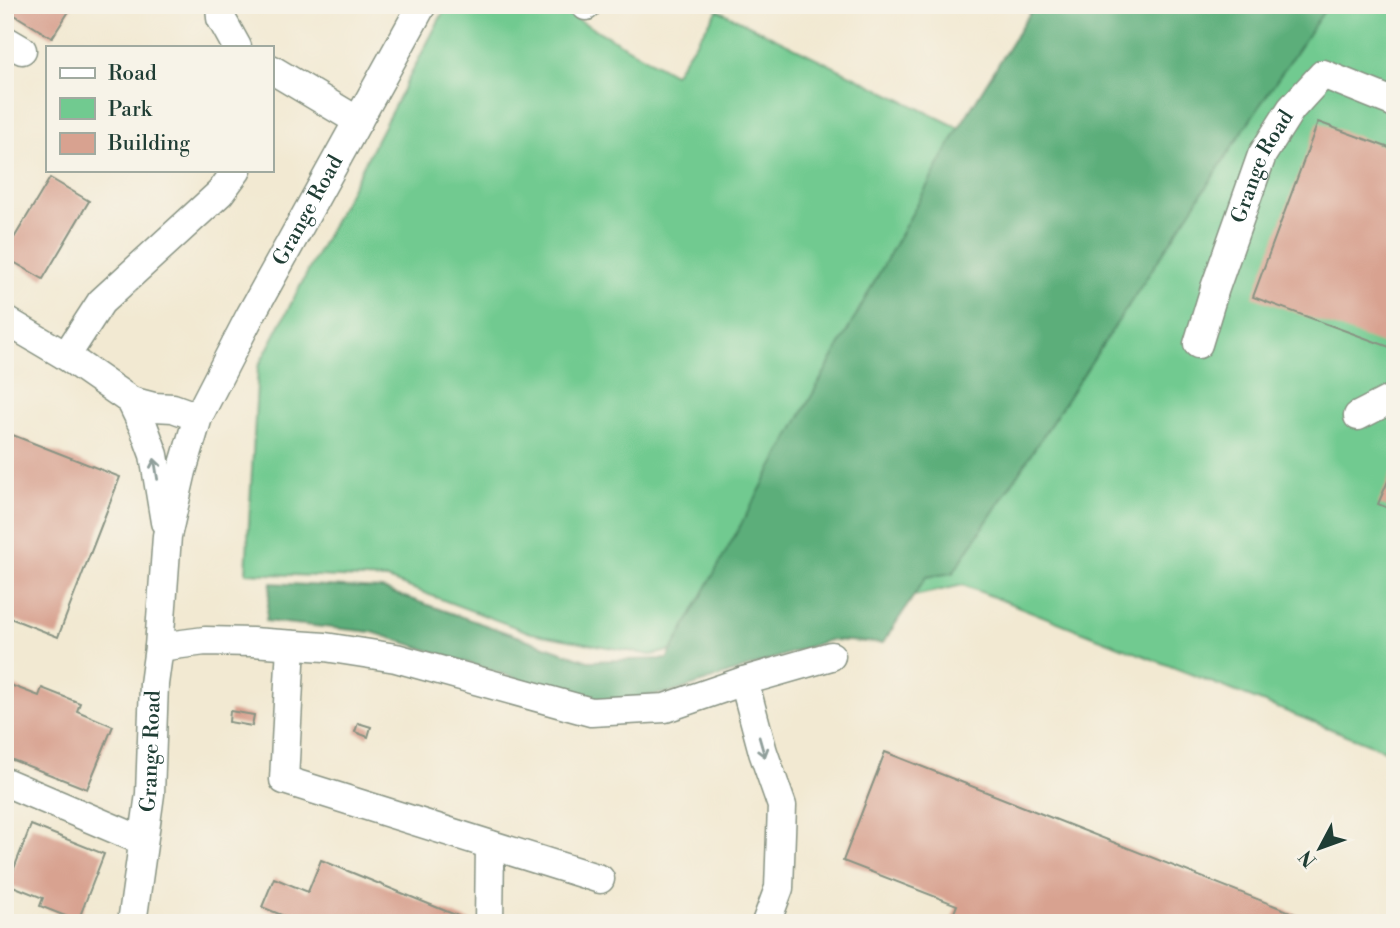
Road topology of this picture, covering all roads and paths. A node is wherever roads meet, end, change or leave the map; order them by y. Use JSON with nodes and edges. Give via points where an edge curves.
{"nodes":[{"id":1,"x":220,"y":5,"type":"edge"},
{"id":2,"x":422,"y":5,"type":"edge"},
{"id":3,"x":236,"y":46,"type":"edge"},
{"id":4,"x":273,"y":70,"type":"edge"},
{"id":5,"x":1395,"y":103,"type":"edge"},
{"id":6,"x":358,"y":121,"type":"junction"},
{"id":7,"x":236,"y":172,"type":"edge"},
{"id":8,"x":5,"y":320,"type":"edge"},
{"id":9,"x":1198,"y":344,"type":"dead end"},
{"id":10,"x":66,"y":356,"type":"junction"},
{"id":11,"x":1395,"y":397,"type":"edge"},
{"id":12,"x":131,"y":401,"type":"junction"},
{"id":13,"x":1358,"y":416,"type":"dead end"},
{"id":14,"x":198,"y":417,"type":"junction"},
{"id":15,"x":167,"y":537,"type":"junction"},
{"id":16,"x":291,"y":645,"type":"junction"},
{"id":17,"x":159,"y":647,"type":"junction"},
{"id":18,"x":831,"y":656,"type":"dead end"},
{"id":19,"x":744,"y":681,"type":"junction"},
{"id":20,"x":5,"y":782,"type":"edge"},
{"id":21,"x":143,"y":841,"type":"junction"},
{"id":22,"x":490,"y":845,"type":"junction"},
{"id":23,"x":600,"y":879,"type":"dead end"},
{"id":24,"x":132,"y":923,"type":"edge"},
{"id":25,"x":489,"y":923,"type":"edge"},
{"id":26,"x":766,"y":923,"type":"edge"}],
"edges":[{"from":1,"to":3,"type":"street","via":[[221,18]]},
{"from":2,"to":6,"type":"street","name":"Grange Road"},
{"from":4,"to":6,"type":"street"},
{"from":5,"to":9,"type":"street","name":"Grange Road","via":[[1323,74],[1291,109],[1262,155]]},
{"from":6,"to":14,"type":"street","name":"Grange Road"},
{"from":7,"to":10,"type":"street","via":[[220,193],[101,302]]},
{"from":8,"to":10,"type":"street"},
{"from":10,"to":12,"type":"street"},
{"from":11,"to":13,"type":"street"},
{"from":12,"to":14,"type":"street"},
{"from":15,"to":12,"type":"street","name":"Grange Road","one_way":true,"via":[[154,455]]},
{"from":14,"to":15,"type":"street","name":"Grange Road"},
{"from":15,"to":17,"type":"street","name":"Grange Road"},
{"from":16,"to":17,"type":"street","via":[[205,641]]},
{"from":16,"to":19,"type":"street","via":[[396,658],[591,712],[665,708]]},
{"from":16,"to":22,"type":"street","via":[[284,780]]},
{"from":17,"to":21,"type":"street","name":"Grange Road"},
{"from":18,"to":19,"type":"street"},
{"from":19,"to":26,"type":"street","one_way":true,"via":[[782,806],[779,888]]},
{"from":20,"to":21,"type":"street"},
{"from":21,"to":24,"type":"street","name":"Grange Road"},
{"from":22,"to":23,"type":"street"},
{"from":22,"to":25,"type":"street"}]}
